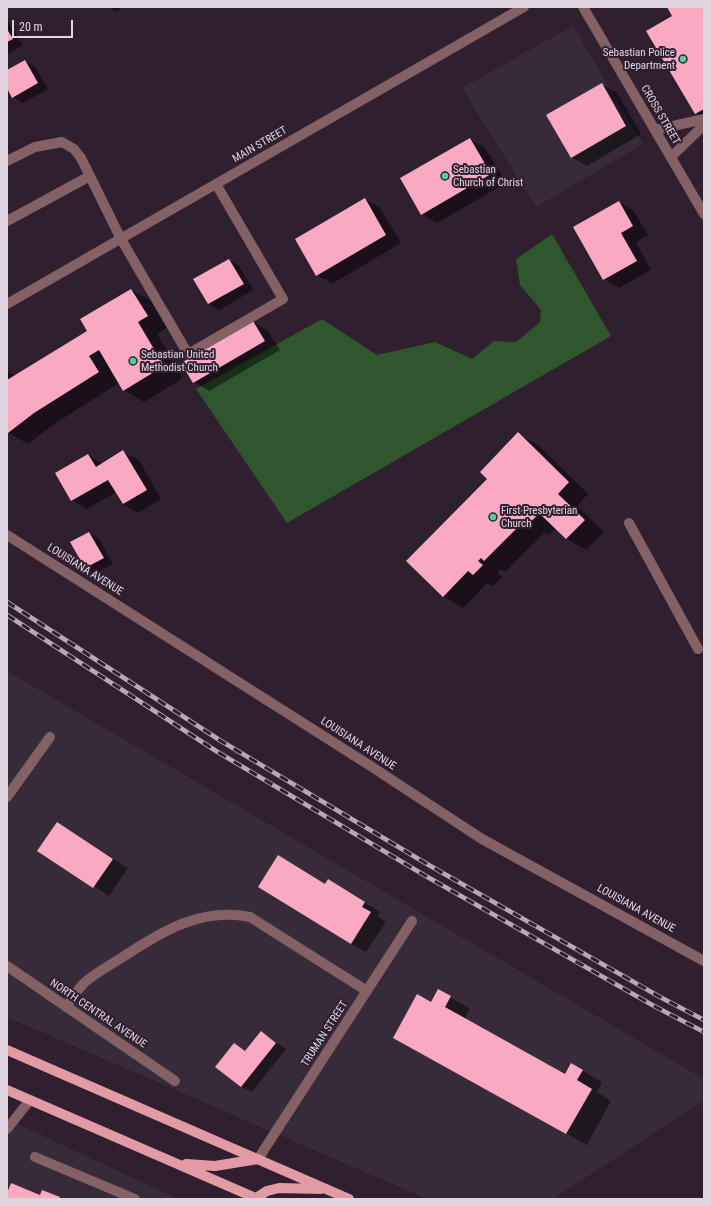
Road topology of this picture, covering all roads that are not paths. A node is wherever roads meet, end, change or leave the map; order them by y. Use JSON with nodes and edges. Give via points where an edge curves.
{"nodes":[{"id":1,"x":524,"y":7,"type":"edge"},
{"id":2,"x":583,"y":7,"type":"edge"},
{"id":3,"x":704,"y":119,"type":"edge"},
{"id":4,"x":704,"y":125,"type":"edge"},
{"id":5,"x":655,"y":130,"type":"junction"},
{"id":6,"x":671,"y":157,"type":"junction"},
{"id":7,"x":7,"y":160,"type":"edge"},
{"id":8,"x":90,"y":176,"type":"junction"},
{"id":9,"x":216,"y":184,"type":"junction"},
{"id":10,"x":704,"y":214,"type":"edge"},
{"id":11,"x":7,"y":221,"type":"edge"},
{"id":12,"x":121,"y":239,"type":"junction"},
{"id":13,"x":7,"y":304,"type":"edge"},
{"id":14,"x":629,"y":523,"type":"dead end"},
{"id":15,"x":7,"y":535,"type":"edge"},
{"id":16,"x":698,"y":649,"type":"dead end"},
{"id":17,"x":50,"y":737,"type":"dead end"},
{"id":18,"x":7,"y":797,"type":"edge"},
{"id":19,"x":412,"y":921,"type":"dead end"},
{"id":20,"x":704,"y":960,"type":"edge"},
{"id":21,"x":7,"y":966,"type":"edge"},
{"id":22,"x":367,"y":991,"type":"junction"},
{"id":23,"x":66,"y":1007,"type":"junction"},
{"id":24,"x":7,"y":1050,"type":"edge"},
{"id":25,"x":175,"y":1081,"type":"dead end"},
{"id":26,"x":7,"y":1090,"type":"edge"},
{"id":27,"x":30,"y":1100,"type":"junction"},
{"id":28,"x":7,"y":1129,"type":"edge"},
{"id":29,"x":35,"y":1157,"type":"dead end"},
{"id":30,"x":258,"y":1159,"type":"junction"},
{"id":31,"x":178,"y":1164,"type":"junction"},
{"id":32,"x":327,"y":1190,"type":"junction"},
{"id":33,"x":135,"y":1199,"type":"edge"},
{"id":34,"x":257,"y":1199,"type":"edge"},
{"id":35,"x":349,"y":1199,"type":"edge"}],
"edges":[{"from":1,"to":9,"type":"street","name":"MAIN STREET"},
{"from":2,"to":5,"type":"street","name":"CROSS STREET"},
{"from":3,"to":5,"type":"street"},
{"from":4,"to":6,"type":"street"},
{"from":5,"to":6,"type":"street","name":"CROSS STREET"},
{"from":6,"to":10,"type":"street","name":"CROSS STREET"},
{"from":7,"to":8,"type":"street","via":[[35,147],[62,142],[74,149]]},
{"from":8,"to":11,"type":"street"},
{"from":8,"to":12,"type":"street"},
{"from":9,"to":12,"type":"street","name":"MAIN STREET"},
{"from":9,"to":12,"type":"street","via":[[283,299],[188,354]]},
{"from":12,"to":13,"type":"street","name":"MAIN STREET"},
{"from":14,"to":16,"type":"street"},
{"from":15,"to":20,"type":"street","name":"LOUISIANA AVENUE","via":[[482,839]]},
{"from":17,"to":18,"type":"street"},
{"from":19,"to":22,"type":"street","name":"TRUMAN STREET"},
{"from":21,"to":23,"type":"street","name":"NORTH CENTRAL AVENUE"},
{"from":22,"to":23,"type":"street","via":[[250,918],[221,914],[199,918],[167,930],[144,943],[84,983]]},
{"from":22,"to":30,"type":"street","name":"TRUMAN STREET"},
{"from":23,"to":25,"type":"street","name":"NORTH CENTRAL AVENUE"},
{"from":24,"to":30,"type":"main road"},
{"from":26,"to":27,"type":"main road"},
{"from":27,"to":28,"type":"street"},
{"from":27,"to":31,"type":"main road"},
{"from":29,"to":33,"type":"street"},
{"from":30,"to":31,"type":"main road","via":[[215,1166]]},
{"from":30,"to":32,"type":"main road"},
{"from":31,"to":34,"type":"main road"},
{"from":32,"to":34,"type":"main road","via":[[278,1188],[267,1191]]},
{"from":32,"to":35,"type":"main road"}]}
